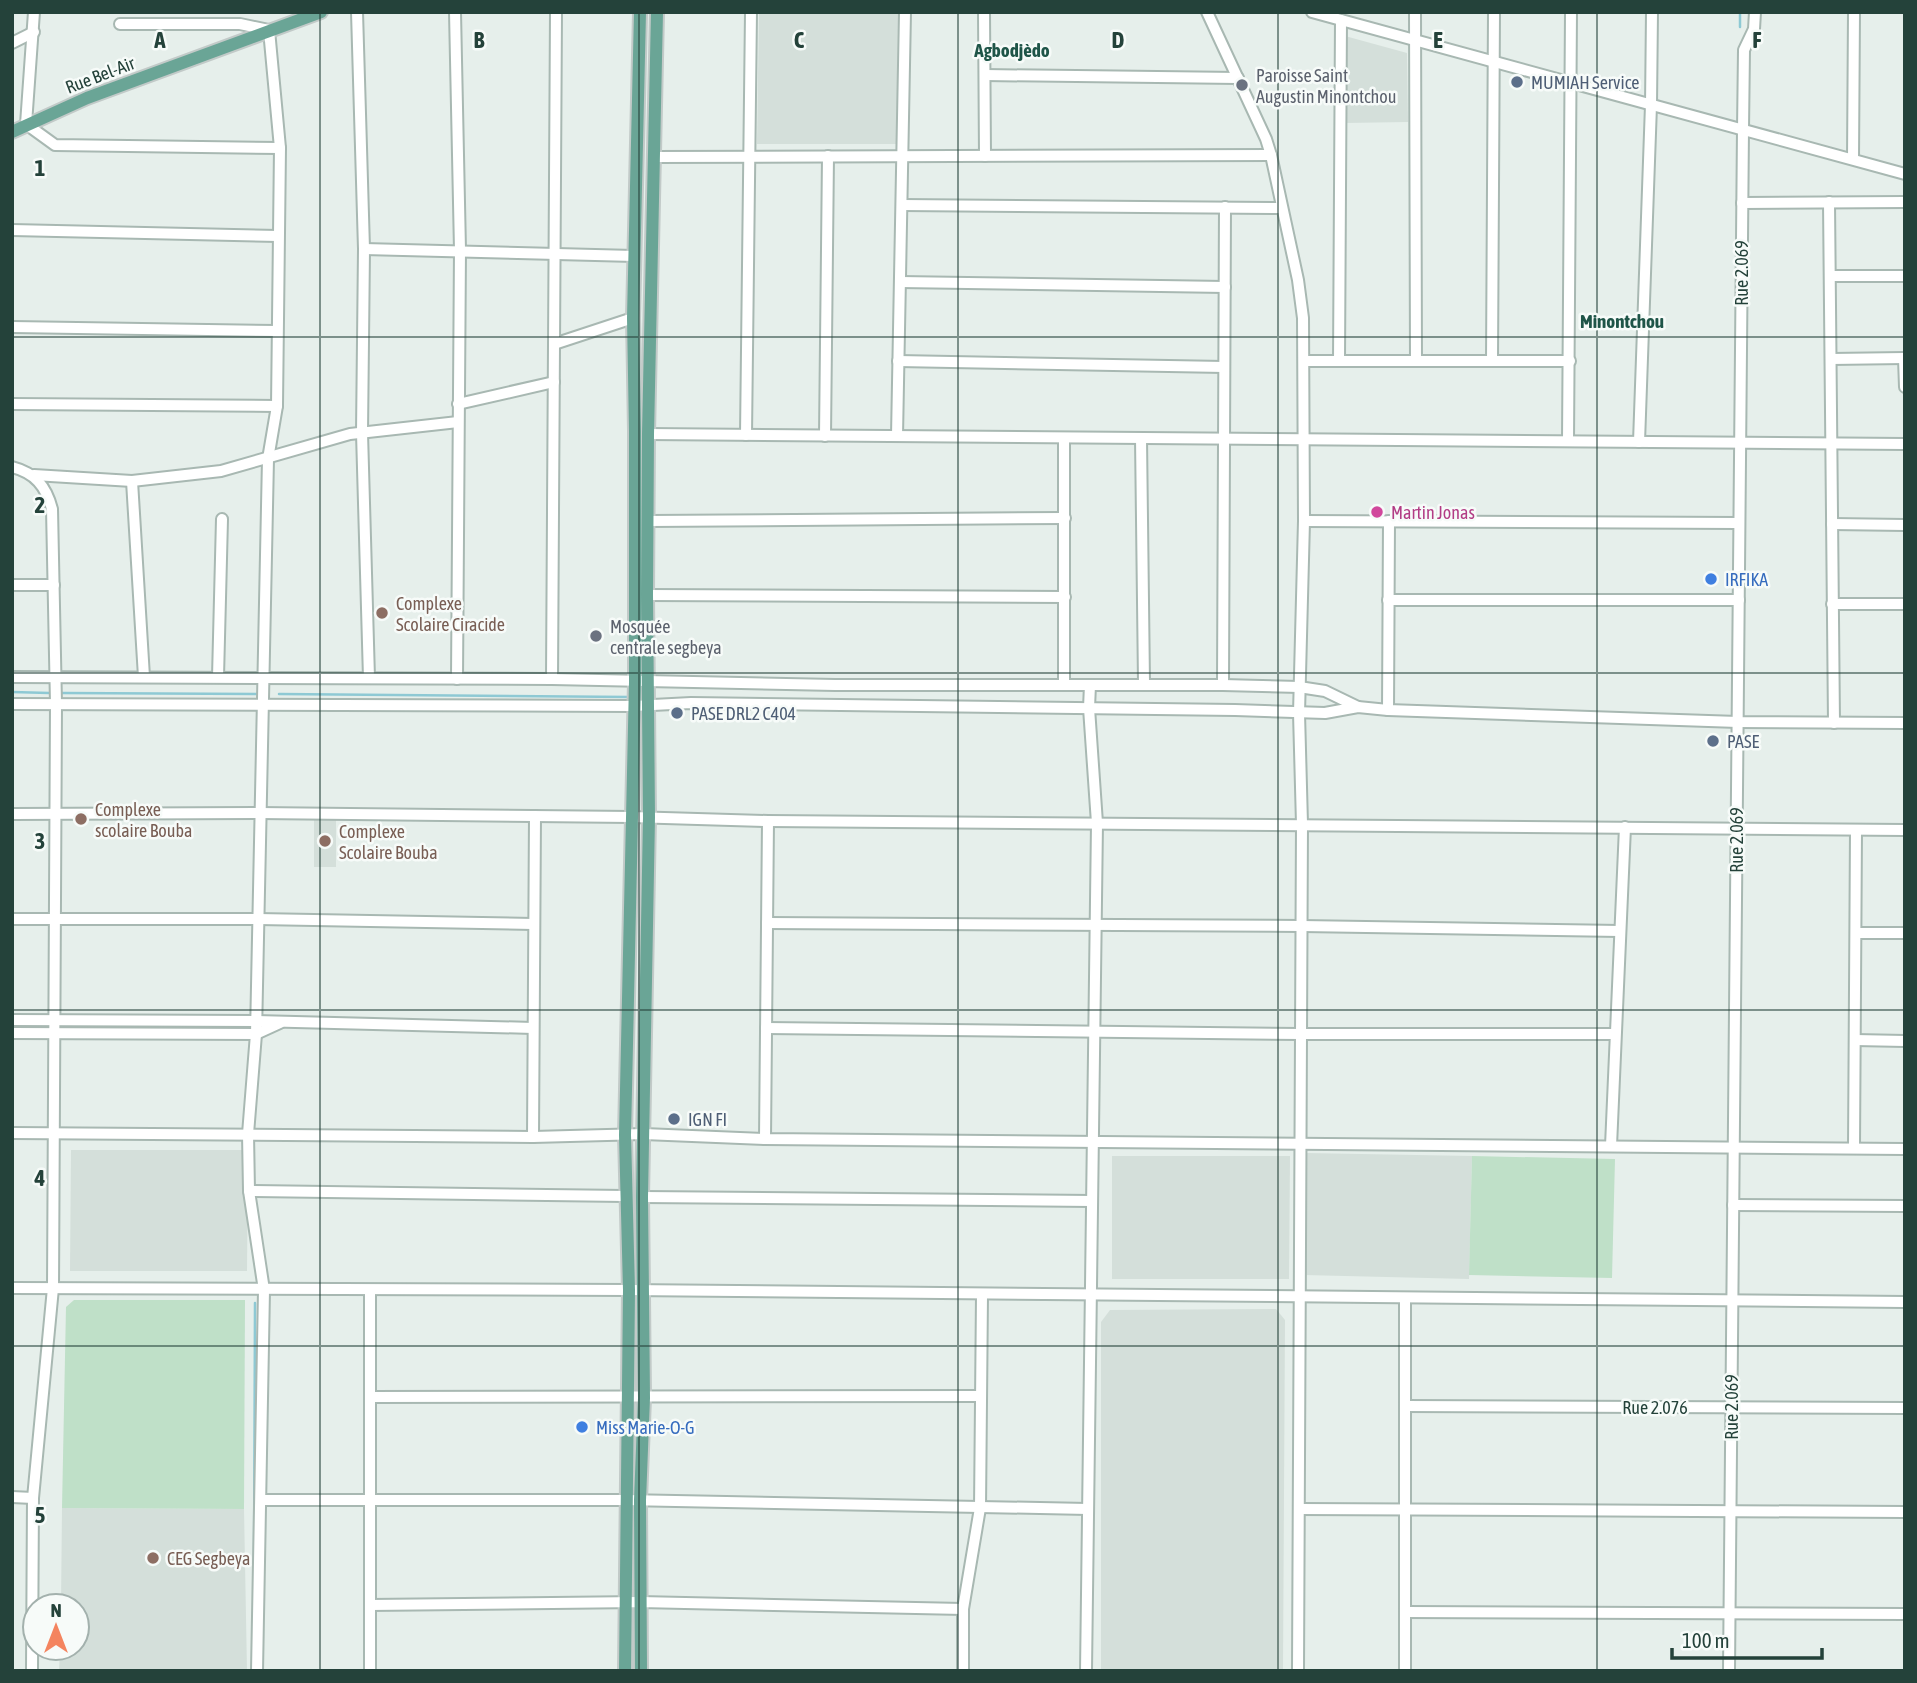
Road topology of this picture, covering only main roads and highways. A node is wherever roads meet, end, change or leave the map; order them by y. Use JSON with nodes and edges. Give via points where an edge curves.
{"nodes":[{"id":1,"x":321,"y":12,"type":"edge"},
{"id":2,"x":640,"y":12,"type":"edge"},
{"id":3,"x":657,"y":12,"type":"edge"},
{"id":4,"x":12,"y":132,"type":"edge"},
{"id":5,"x":625,"y":1671,"type":"edge"},
{"id":6,"x":640,"y":1671,"type":"edge"}],
"edges":[{"from":1,"to":4,"type":"main road","name":"Rue Bel-Air","via":[[87,98]]},
{"from":2,"to":5,"type":"main road","via":[[633,318],[635,682],[625,1135],[629,1290]]},
{"from":3,"to":6,"type":"main road","via":[[648,434]]}]}
